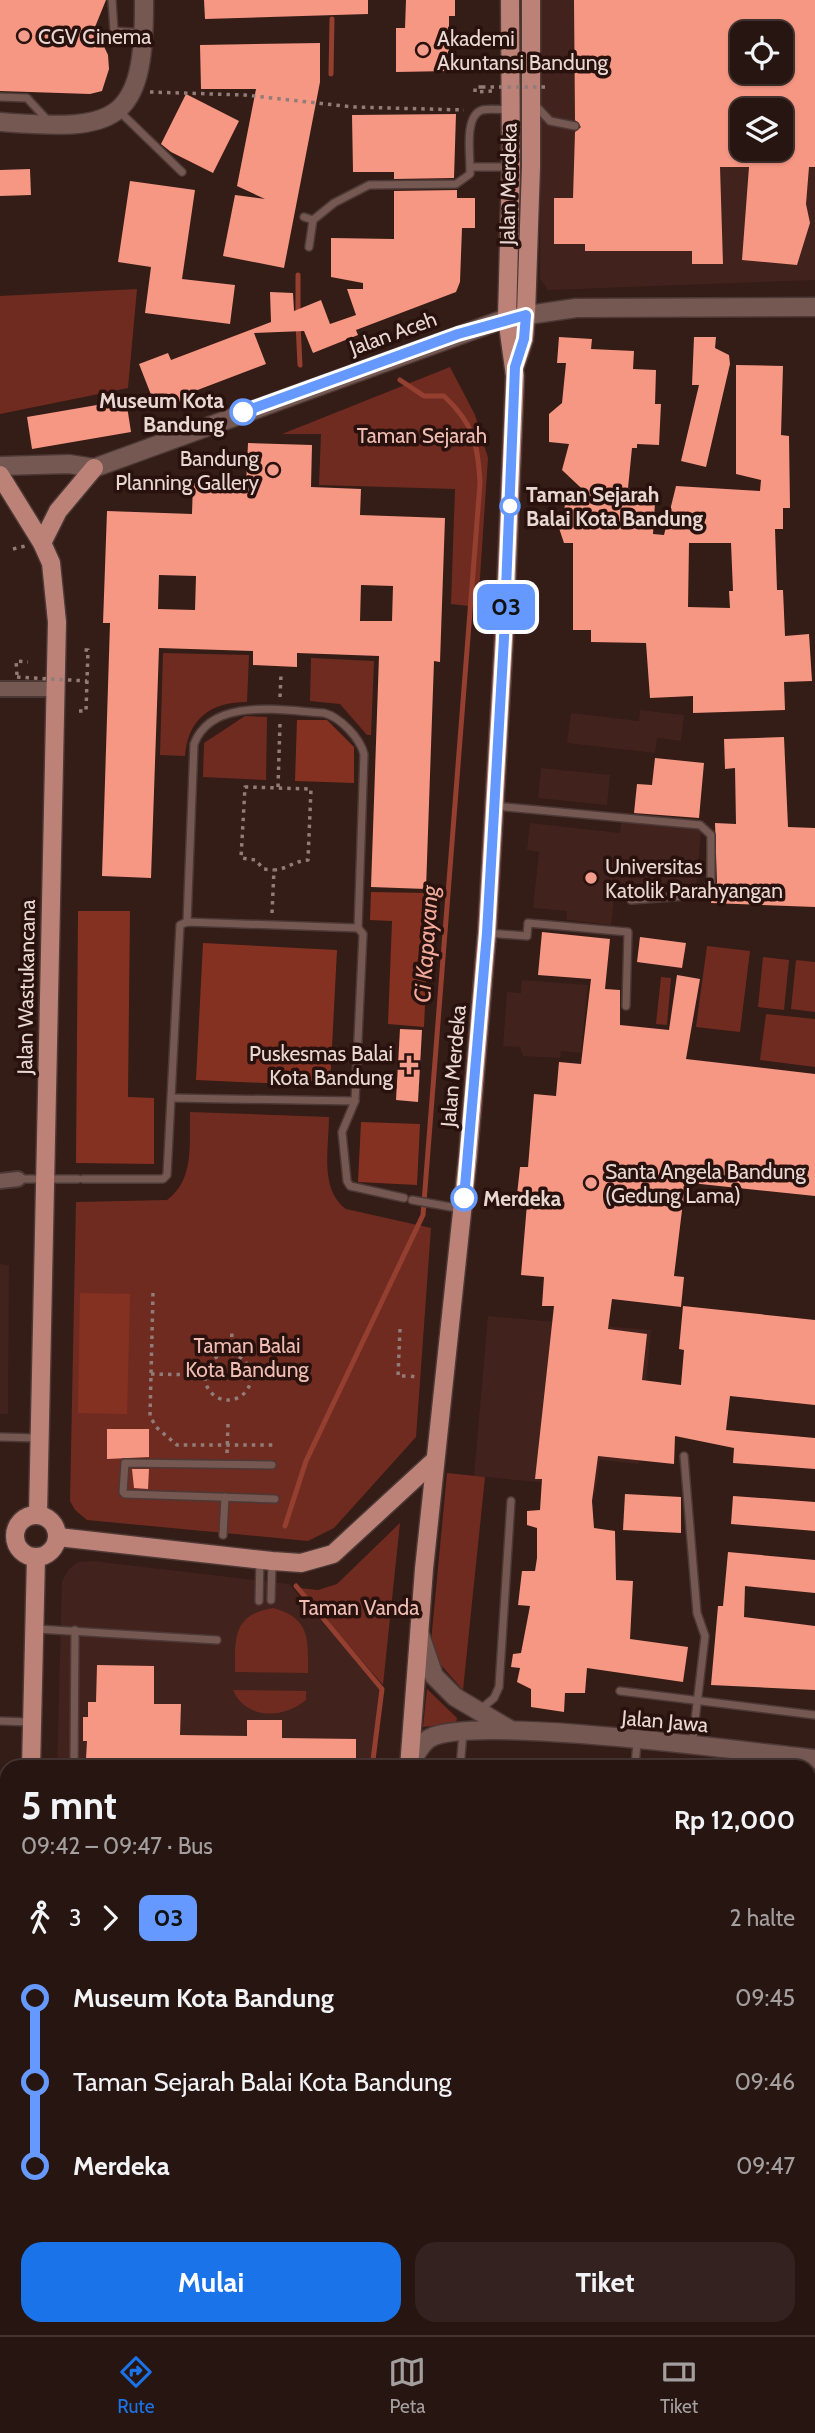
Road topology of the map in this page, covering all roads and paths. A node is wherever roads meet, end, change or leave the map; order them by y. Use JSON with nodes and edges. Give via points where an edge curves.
{"nodes":[{"id":1,"x":112,"y":0,"type":"edge"},
{"id":2,"x":144,"y":0,"type":"edge"},
{"id":3,"x":510,"y":0,"type":"edge"},
{"id":4,"x":531,"y":0,"type":"edge"},
{"id":5,"x":144,"y":33,"type":"junction"},
{"id":6,"x":545,"y":87,"type":"dead end"},
{"id":7,"x":496,"y":91,"type":"dead end"},
{"id":8,"x":148,"y":92,"type":"dead end"},
{"id":9,"x":0,"y":97,"type":"edge"},
{"id":10,"x":532,"y":100,"type":"junction"},
{"id":11,"x":481,"y":110,"type":"junction"},
{"id":12,"x":512,"y":110,"type":"junction"},
{"id":13,"x":119,"y":111,"type":"junction"},
{"id":14,"x":0,"y":122,"type":"edge"},
{"id":15,"x":52,"y":126,"type":"junction"},
{"id":16,"x":575,"y":126,"type":"dead end"},
{"id":17,"x":471,"y":167,"type":"junction"},
{"id":18,"x":512,"y":167,"type":"junction"},
{"id":19,"x":182,"y":172,"type":"dead end"},
{"id":20,"x":304,"y":217,"type":"dead end"},
{"id":21,"x":313,"y":220,"type":"junction"},
{"id":22,"x":309,"y":247,"type":"dead end"},
{"id":23,"x":815,"y":307,"type":"edge"},
{"id":24,"x":526,"y":315,"type":"junction"},
{"id":25,"x":507,"y":318,"type":"junction"},
{"id":26,"x":515,"y":367,"type":"junction"},
{"id":27,"x":0,"y":466,"type":"edge"},
{"id":28,"x":94,"y":468,"type":"junction"},
{"id":29,"x":0,"y":475,"type":"edge"},
{"id":30,"x":42,"y":543,"type":"junction"},
{"id":31,"x":80,"y":650,"type":"dead end"},
{"id":32,"x":28,"y":662,"type":"dead end"},
{"id":33,"x":281,"y":675,"type":"dead end"},
{"id":34,"x":87,"y":681,"type":"junction"},
{"id":35,"x":0,"y":689,"type":"edge"},
{"id":36,"x":56,"y":690,"type":"junction"},
{"id":37,"x":79,"y":711,"type":"dead end"},
{"id":38,"x":280,"y":711,"type":"junction"},
{"id":39,"x":278,"y":787,"type":"junction"},
{"id":40,"x":495,"y":806,"type":"junction"},
{"id":41,"x":274,"y":870,"type":"junction"},
{"id":42,"x":631,"y":900,"type":"dead end"},
{"id":43,"x":187,"y":922,"type":"junction"},
{"id":44,"x":272,"y":925,"type":"junction"},
{"id":45,"x":358,"y":928,"type":"junction"},
{"id":46,"x":487,"y":933,"type":"junction"},
{"id":47,"x":626,"y":1006,"type":"dead end"},
{"id":48,"x":172,"y":1098,"type":"junction"},
{"id":49,"x":355,"y":1101,"type":"junction"},
{"id":50,"x":18,"y":1179,"type":"joint"},
{"id":51,"x":45,"y":1179,"type":"junction"},
{"id":52,"x":0,"y":1181,"type":"edge"},
{"id":53,"x":463,"y":1209,"type":"junction"},
{"id":54,"x":153,"y":1293,"type":"dead end"},
{"id":55,"x":400,"y":1329,"type":"dead end"},
{"id":56,"x":232,"y":1331,"type":"dead end"},
{"id":57,"x":231,"y":1354,"type":"junction"},
{"id":58,"x":151,"y":1374,"type":"junction"},
{"id":59,"x":205,"y":1375,"type":"junction"},
{"id":60,"x":411,"y":1376,"type":"dead end"},
{"id":61,"x":228,"y":1424,"type":"dead end"},
{"id":62,"x":0,"y":1437,"type":"edge"},
{"id":63,"x":40,"y":1438,"type":"junction"},
{"id":64,"x":227,"y":1446,"type":"junction"},
{"id":65,"x":275,"y":1446,"type":"dead end"},
{"id":66,"x":227,"y":1453,"type":"dead end"},
{"id":67,"x":684,"y":1456,"type":"dead end"},
{"id":68,"x":435,"y":1460,"type":"junction"},
{"id":69,"x":272,"y":1465,"type":"dead end"},
{"id":70,"x":225,"y":1497,"type":"junction"},
{"id":71,"x":275,"y":1499,"type":"dead end"},
{"id":72,"x":512,"y":1501,"type":"dead end"},
{"id":73,"x":38,"y":1515,"type":"junction"},
{"id":74,"x":7,"y":1533,"type":"edge"},
{"id":75,"x":58,"y":1537,"type":"junction"},
{"id":76,"x":222,"y":1544,"type":"junction"},
{"id":77,"x":37,"y":1557,"type":"junction"},
{"id":78,"x":266,"y":1560,"type":"junction"},
{"id":79,"x":271,"y":1600,"type":"dead end"},
{"id":80,"x":259,"y":1601,"type":"dead end"},
{"id":81,"x":34,"y":1629,"type":"junction"},
{"id":82,"x":75,"y":1630,"type":"junction"},
{"id":83,"x":419,"y":1631,"type":"junction"},
{"id":84,"x":218,"y":1640,"type":"dead end"},
{"id":85,"x":620,"y":1691,"type":"dead end"},
{"id":86,"x":697,"y":1701,"type":"junction"},
{"id":87,"x":478,"y":1712,"type":"junction"},
{"id":88,"x":815,"y":1715,"type":"edge"},
{"id":89,"x":0,"y":1721,"type":"edge"},
{"id":90,"x":32,"y":1723,"type":"junction"},
{"id":91,"x":511,"y":1731,"type":"junction"},
{"id":92,"x":463,"y":1732,"type":"junction"},
{"id":93,"x":637,"y":1741,"type":"junction"},
{"id":94,"x":692,"y":1746,"type":"junction"},
{"id":95,"x":815,"y":1759,"type":"edge"},
{"id":96,"x":31,"y":1760,"type":"edge"},
{"id":97,"x":74,"y":1760,"type":"edge"},
{"id":98,"x":410,"y":1760,"type":"edge"},
{"id":99,"x":413,"y":1760,"type":"edge"},
{"id":100,"x":461,"y":1760,"type":"edge"},
{"id":101,"x":636,"y":1760,"type":"edge"}],
"edges":[{"from":1,"to":5,"type":"lane","via":[[114,31]]},
{"from":2,"to":5,"type":"main road"},
{"from":3,"to":12,"type":"main road","name":"Jalan Merdeka"},
{"from":4,"to":10,"type":"main road","name":"Jalan Merdeka"},
{"from":5,"to":13,"type":"main road","via":[[135,85]]},
{"from":6,"to":7,"type":"path","bridge":true,"via":[[475,87],[475,92]]},
{"from":8,"to":11,"type":"path","via":[[245,95],[353,107]]},
{"from":9,"to":15,"type":"lane","via":[[27,98]]},
{"from":10,"to":16,"type":"lane","via":[[550,121]]},
{"from":10,"to":24,"type":"main road","name":"Jalan Merdeka"},
{"from":11,"to":12,"type":"lane"},
{"from":11,"to":17,"type":"lane","via":[[471,121]]},
{"from":12,"to":18,"type":"main road","name":"Jalan Merdeka"},
{"from":13,"to":15,"type":"main road","via":[[94,124]]},
{"from":13,"to":19,"type":"lane"},
{"from":14,"to":15,"type":"main road"},
{"from":17,"to":18,"type":"lane"},
{"from":17,"to":21,"type":"lane","via":[[470,174],[456,184],[369,185]]},
{"from":18,"to":25,"type":"main road","name":"Jalan Merdeka"},
{"from":20,"to":21,"type":"lane"},
{"from":21,"to":22,"type":"lane"},
{"from":23,"to":24,"type":"main road","name":"Jalan Aceh","via":[[576,308]]},
{"from":24,"to":25,"type":"main road","name":"Jalan Aceh"},
{"from":24,"to":26,"type":"main road","name":"Jalan Merdeka"},
{"from":25,"to":26,"type":"main road","name":"Jalan Merdeka"},
{"from":25,"to":28,"type":"main road","name":"Jalan Aceh"},
{"from":26,"to":40,"type":"main road","name":"Jalan Merdeka"},
{"from":27,"to":28,"type":"main road","name":"Jalan Aceh","via":[[59,463]]},
{"from":28,"to":30,"type":"main road","via":[[58,511]]},
{"from":29,"to":30,"type":"main road","name":"Jalan Wastukancana"},
{"from":30,"to":36,"type":"main road","name":"Jalan Wastukancana","via":[[55,589]]},
{"from":31,"to":34,"type":"path","via":[[88,650]]},
{"from":32,"to":34,"type":"path","bridge":true,"via":[[16,661],[17,677]]},
{"from":33,"to":38,"type":"path"},
{"from":34,"to":37,"type":"path","via":[[86,711]]},
{"from":35,"to":36,"type":"street"},
{"from":36,"to":51,"type":"main road","name":"Jalan Wastukancana"},
{"from":38,"to":39,"type":"path"},
{"from":38,"to":43,"type":"lane","via":[[230,712],[197,736]]},
{"from":38,"to":45,"type":"lane","via":[[332,715],[362,745]]},
{"from":39,"to":41,"type":"path","via":[[311,789],[308,860]]},
{"from":39,"to":41,"type":"path","via":[[245,787],[241,858]]},
{"from":40,"to":42,"type":"lane","via":[[687,824],[707,830],[711,835],[708,890],[701,895]]},
{"from":40,"to":46,"type":"main road","name":"Jalan Merdeka"},
{"from":41,"to":44,"type":"path"},
{"from":43,"to":44,"type":"lane"},
{"from":43,"to":48,"type":"lane","via":[[180,925],[178,935]]},
{"from":44,"to":45,"type":"lane"},
{"from":45,"to":49,"type":"lane","via":[[363,934]]},
{"from":46,"to":47,"type":"lane","via":[[527,936],[528,923],[628,932]]},
{"from":46,"to":53,"type":"main road","name":"Jalan Merdeka"},
{"from":48,"to":49,"type":"lane"},
{"from":48,"to":51,"type":"lane","via":[[170,1158],[163,1180]]},
{"from":49,"to":53,"type":"lane","via":[[342,1132],[350,1186]]},
{"from":50,"to":51,"type":"lane"},
{"from":50,"to":52,"type":"street"},
{"from":51,"to":63,"type":"main road","name":"Jalan Wastukancana"},
{"from":53,"to":68,"type":"main road","name":"Jalan Merdeka"},
{"from":54,"to":58,"type":"path"},
{"from":55,"to":60,"type":"path","via":[[398,1376]]},
{"from":56,"to":57,"type":"path"},
{"from":57,"to":59,"type":"path","via":[[214,1359]]},
{"from":57,"to":59,"type":"path","via":[[250,1369],[248,1387],[240,1396],[228,1400],[216,1396]]},
{"from":58,"to":59,"type":"path"},
{"from":58,"to":64,"type":"path","via":[[150,1416],[156,1427],[180,1445]]},
{"from":61,"to":64,"type":"path"},
{"from":62,"to":63,"type":"lane"},
{"from":63,"to":73,"type":"main road","name":"Jalan Wastukancana"},
{"from":64,"to":65,"type":"path"},
{"from":64,"to":66,"type":"path"},
{"from":67,"to":86,"type":"lane","via":[[697,1613],[705,1636]]},
{"from":68,"to":78,"type":"main road","via":[[333,1554],[301,1563]]},
{"from":68,"to":83,"type":"main road","name":"Jalan Merdeka"},
{"from":69,"to":70,"type":"lane","via":[[123,1465],[125,1494]]},
{"from":70,"to":71,"type":"lane"},
{"from":70,"to":76,"type":"lane"},
{"from":72,"to":87,"type":"lane","via":[[499,1687]]},
{"from":73,"to":74,"type":"main road","via":[[25,1517]]},
{"from":73,"to":75,"type":"main road","via":[[52,1522]]},
{"from":74,"to":77,"type":"main road","via":[[20,1550]]},
{"from":75,"to":76,"type":"main road"},
{"from":75,"to":77,"type":"main road","via":[[49,1553]]},
{"from":76,"to":78,"type":"main road"},
{"from":77,"to":81,"type":"main road"},
{"from":78,"to":79,"type":"lane"},
{"from":78,"to":80,"type":"lane"},
{"from":81,"to":82,"type":"lane"},
{"from":81,"to":90,"type":"main road"},
{"from":82,"to":84,"type":"lane"},
{"from":82,"to":97,"type":"lane"},
{"from":83,"to":87,"type":"main road","name":"Jalan Jawa","via":[[434,1676]]},
{"from":83,"to":98,"type":"main road","name":"Jalan Merdeka"},
{"from":85,"to":86,"type":"lane"},
{"from":86,"to":88,"type":"lane"},
{"from":86,"to":94,"type":"lane"},
{"from":87,"to":91,"type":"main road","name":"Jalan Jawa"},
{"from":89,"to":90,"type":"lane"},
{"from":90,"to":96,"type":"main road"},
{"from":91,"to":92,"type":"main road","name":"Jalan Jawa"},
{"from":91,"to":93,"type":"main road","name":"Jalan Jawa"},
{"from":92,"to":99,"type":"main road","name":"Jalan Jawa","via":[[428,1739]]},
{"from":92,"to":100,"type":"lane"},
{"from":93,"to":94,"type":"main road","name":"Jalan Jawa"},
{"from":93,"to":101,"type":"lane"},
{"from":94,"to":95,"type":"main road","name":"Jalan Jawa"}]}
